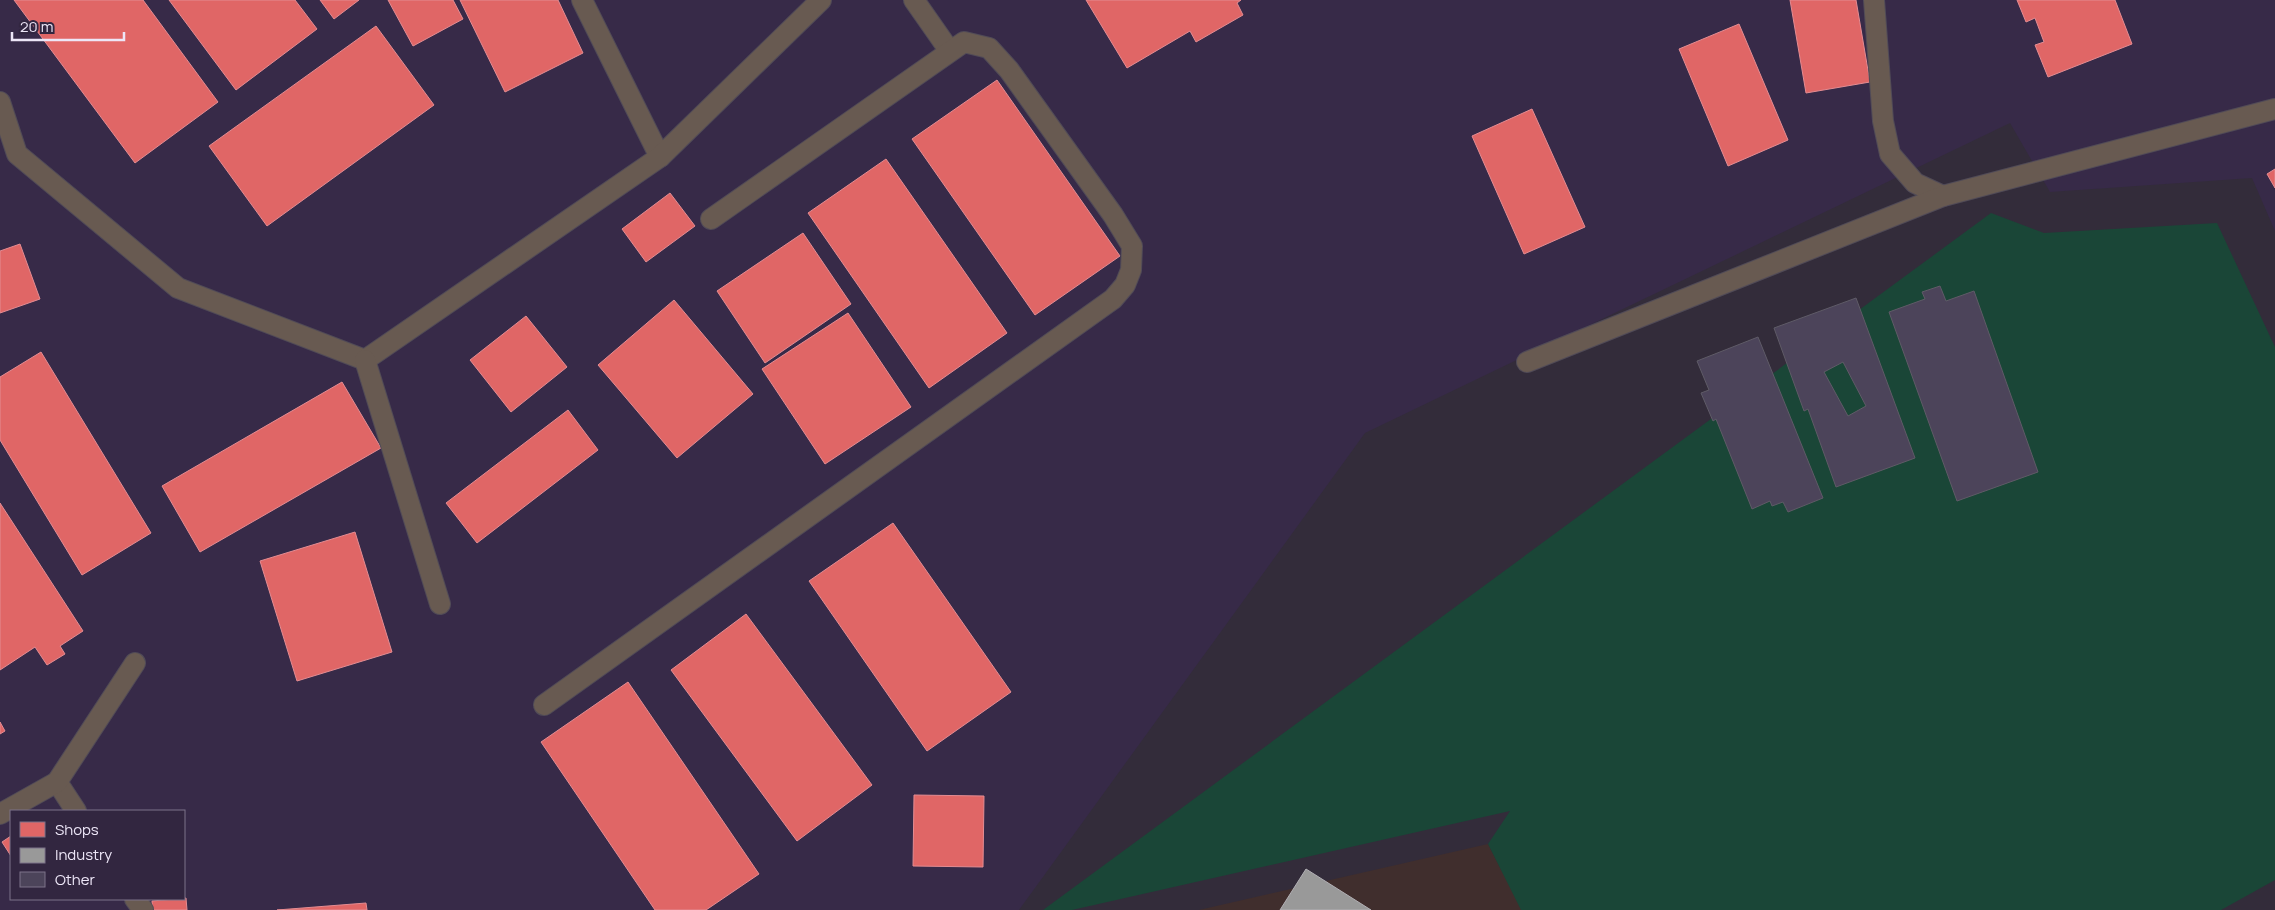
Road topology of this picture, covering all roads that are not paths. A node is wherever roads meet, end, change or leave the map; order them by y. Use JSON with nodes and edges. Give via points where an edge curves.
{"nodes":[{"id":1,"x":582,"y":0,"type":"edge"},
{"id":2,"x":821,"y":0,"type":"edge"},
{"id":3,"x":914,"y":0,"type":"edge"},
{"id":4,"x":1874,"y":0,"type":"edge"},
{"id":5,"x":949,"y":50,"type":"junction"},
{"id":6,"x":0,"y":102,"type":"edge"},
{"id":7,"x":2275,"y":109,"type":"edge"},
{"id":8,"x":8,"y":155,"type":"edge"},
{"id":9,"x":660,"y":157,"type":"junction"},
{"id":10,"x":1943,"y":196,"type":"junction"},
{"id":11,"x":711,"y":218,"type":"dead end"},
{"id":12,"x":365,"y":360,"type":"junction"},
{"id":13,"x":1527,"y":362,"type":"dead end"},
{"id":14,"x":440,"y":604,"type":"dead end"},
{"id":15,"x":134,"y":663,"type":"dead end"},
{"id":16,"x":544,"y":705,"type":"dead end"},
{"id":17,"x":57,"y":782,"type":"junction"},
{"id":18,"x":75,"y":810,"type":"edge"},
{"id":19,"x":0,"y":814,"type":"edge"}],
"edges":[{"from":1,"to":9,"type":"lane"},
{"from":2,"to":9,"type":"lane"},
{"from":3,"to":5,"type":"lane"},
{"from":4,"to":10,"type":"lane","via":[[1883,121],[1890,154],[1915,183]]},
{"from":5,"to":11,"type":"lane"},
{"from":5,"to":16,"type":"lane","via":[[964,42],[977,44],[989,48],[1009,70],[1132,246],[1131,270],[1125,285],[1113,299]]},
{"from":6,"to":8,"type":"lane"},
{"from":7,"to":10,"type":"lane"},
{"from":8,"to":12,"type":"lane","via":[[178,288]]},
{"from":9,"to":12,"type":"lane"},
{"from":10,"to":13,"type":"lane"},
{"from":12,"to":14,"type":"lane"},
{"from":15,"to":17,"type":"lane"},
{"from":17,"to":18,"type":"lane"},
{"from":17,"to":19,"type":"lane"}]}
